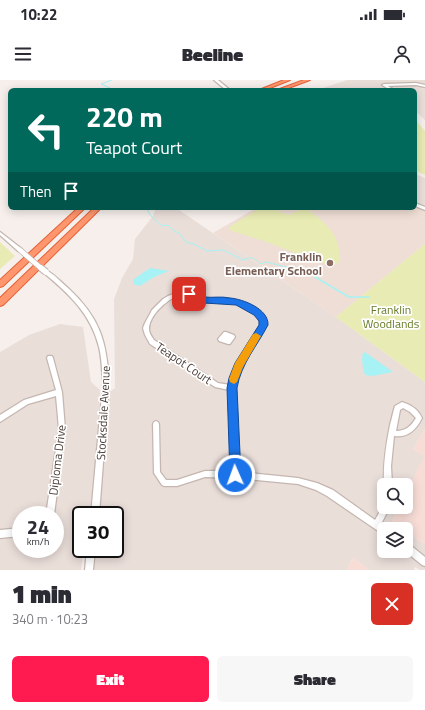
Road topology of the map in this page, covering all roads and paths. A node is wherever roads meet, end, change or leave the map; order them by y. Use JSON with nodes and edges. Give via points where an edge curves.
{"nodes":[{"id":1,"x":216,"y":80,"type":"edge"},
{"id":2,"x":288,"y":80,"type":"edge"},
{"id":3,"x":308,"y":80,"type":"edge"},
{"id":4,"x":425,"y":86,"type":"edge"},
{"id":5,"x":226,"y":88,"type":"edge"},
{"id":6,"x":266,"y":88,"type":"edge"},
{"id":7,"x":285,"y":88,"type":"edge"},
{"id":8,"x":389,"y":88,"type":"edge"},
{"id":9,"x":80,"y":210,"type":"edge"},
{"id":10,"x":96,"y":210,"type":"edge"},
{"id":11,"x":0,"y":233,"type":"edge"},
{"id":12,"x":0,"y":284,"type":"edge"},
{"id":13,"x":0,"y":302,"type":"edge"},
{"id":14,"x":50,"y":358,"type":"dead end"},
{"id":15,"x":232,"y":388,"type":"junction"},
{"id":16,"x":59,"y":392,"type":"junction"},
{"id":17,"x":0,"y":419,"type":"edge"},
{"id":18,"x":156,"y":424,"type":"dead end"},
{"id":19,"x":392,"y":433,"type":"junction"},
{"id":20,"x":235,"y":475,"type":"junction"},
{"id":21,"x":388,"y":478,"type":"edge"},
{"id":22,"x":51,"y":506,"type":"edge"},
{"id":23,"x":96,"y":506,"type":"edge"},
{"id":24,"x":382,"y":514,"type":"edge"},
{"id":25,"x":376,"y":525,"type":"joint"},
{"id":26,"x":12,"y":533,"type":"edge"},
{"id":27,"x":0,"y":534,"type":"edge"},
{"id":28,"x":413,"y":553,"type":"edge"},
{"id":29,"x":90,"y":558,"type":"edge"},
{"id":30,"x":425,"y":562,"type":"edge"},
{"id":31,"x":89,"y":570,"type":"edge"}],
"edges":[{"from":1,"to":5,"type":"street"},
{"from":2,"to":6,"type":"highway"},
{"from":3,"to":7,"type":"highway"},
{"from":4,"to":8,"type":"street","via":[[384,85]]},
{"from":9,"to":12,"type":"highway"},
{"from":10,"to":13,"type":"highway"},
{"from":11,"to":23,"type":"street","name":"Stocksdale Avenue","bridge":true,"via":[[73,295],[87,311],[100,336],[104,351],[106,384]]},
{"from":14,"to":16,"type":"street","name":"Diploma Drive"},
{"from":15,"to":15,"type":"street","name":"Teapot Court","via":[[239,366],[263,325],[261,315],[234,301],[204,300],[185,293],[169,298],[149,318],[146,332],[152,342],[217,385]]},
{"from":15,"to":20,"type":"street","name":"Teapot Court"},
{"from":16,"to":17,"type":"street","via":[[26,402]]},
{"from":16,"to":22,"type":"street","name":"Diploma Drive","via":[[62,429]]},
{"from":18,"to":20,"type":"street","via":[[157,473],[164,483],[177,483],[205,474]]},
{"from":19,"to":19,"type":"street","via":[[399,406],[406,406],[417,413],[419,418],[408,432],[400,435]]},
{"from":19,"to":21,"type":"street"},
{"from":20,"to":25,"type":"street","via":[[287,479],[317,487]]},
{"from":24,"to":25,"type":"street"},
{"from":26,"to":27,"type":"street"},
{"from":28,"to":30,"type":"street"},
{"from":29,"to":31,"type":"street"}]}
